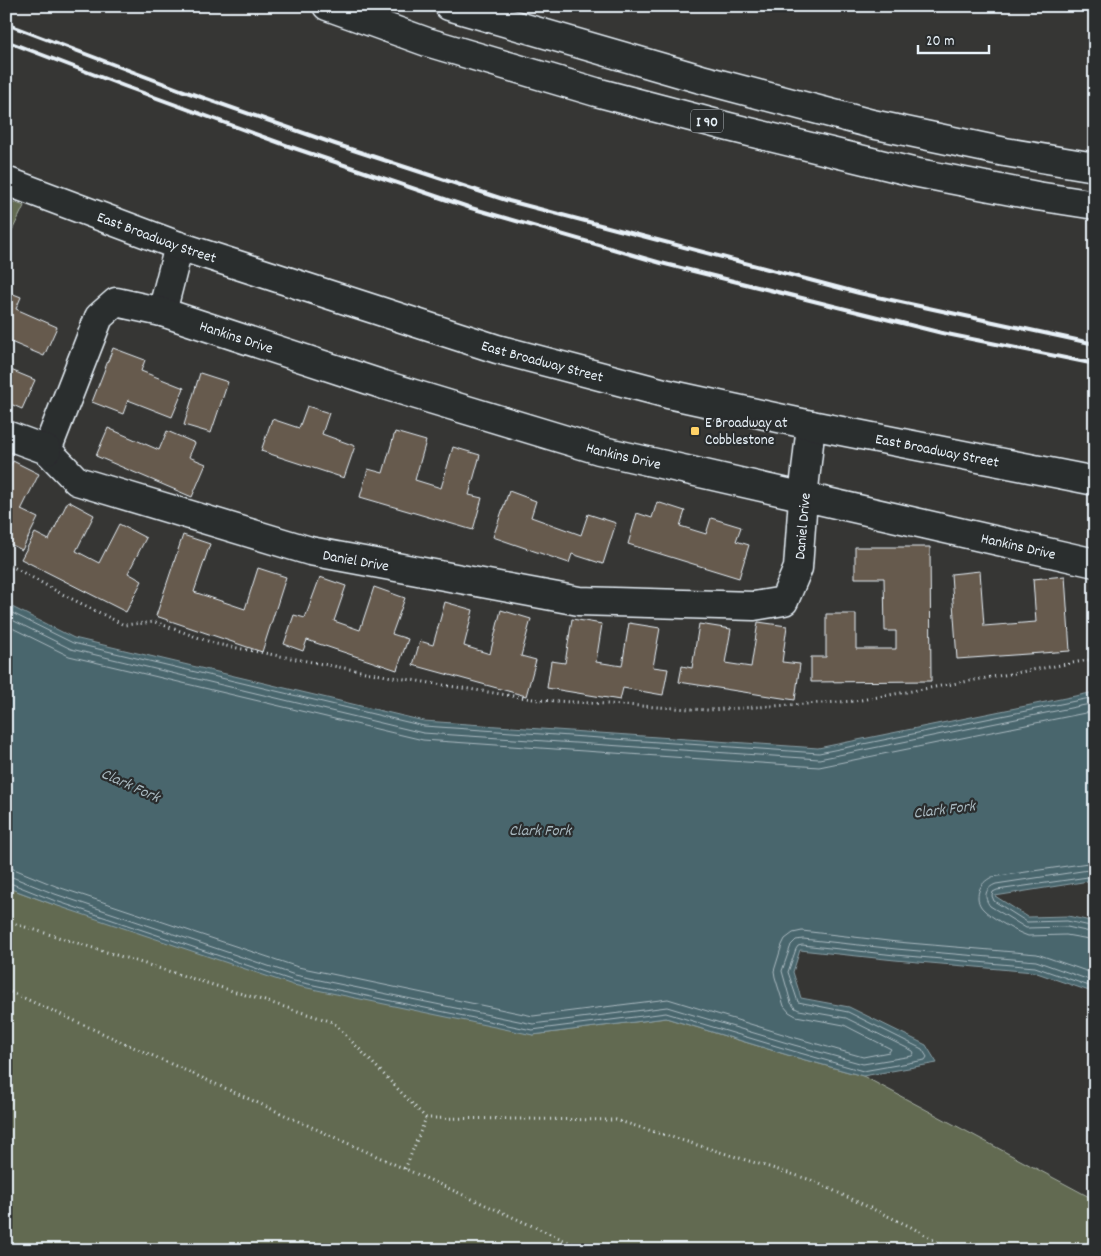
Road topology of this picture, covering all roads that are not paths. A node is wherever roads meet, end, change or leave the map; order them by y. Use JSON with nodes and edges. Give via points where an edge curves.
{"nodes":[{"id":1,"x":327,"y":6,"type":"edge"},
{"id":2,"x":449,"y":6,"type":"edge"},
{"id":3,"x":1095,"y":167,"type":"edge"},
{"id":4,"x":6,"y":180,"type":"edge"},
{"id":5,"x":1095,"y":206,"type":"edge"},
{"id":6,"x":179,"y":246,"type":"junction"},
{"id":7,"x":162,"y":312,"type":"junction"},
{"id":8,"x":811,"y":424,"type":"junction"},
{"id":9,"x":6,"y":435,"type":"edge"},
{"id":10,"x":48,"y":450,"type":"junction"},
{"id":11,"x":1095,"y":482,"type":"edge"},
{"id":12,"x":803,"y":498,"type":"junction"},
{"id":13,"x":1095,"y":564,"type":"edge"}],
"edges":[{"from":1,"to":5,"type":"main road","number":"I 90","via":[[427,42],[596,92],[913,172]]},
{"from":2,"to":3,"type":"main road","via":[[701,80],[872,124]]},
{"from":4,"to":6,"type":"main road","name":"East Broadway Street"},
{"from":6,"to":7,"type":"main road"},
{"from":6,"to":8,"type":"main road","name":"East Broadway Street","via":[[497,349],[668,394]]},
{"from":7,"to":10,"type":"main road","via":[[116,302],[99,316]]},
{"from":7,"to":12,"type":"main road","name":"Hankins Drive","via":[[384,385],[599,450]]},
{"from":8,"to":11,"type":"main road","name":"East Broadway Street"},
{"from":8,"to":12,"type":"main road","name":"Daniel Drive"},
{"from":9,"to":10,"type":"main road"},
{"from":10,"to":12,"type":"main road","name":"Daniel Drive","via":[[77,481],[310,551],[579,601],[754,606],[784,601],[798,568]]},
{"from":12,"to":13,"type":"main road","name":"Hankins Drive"}]}
